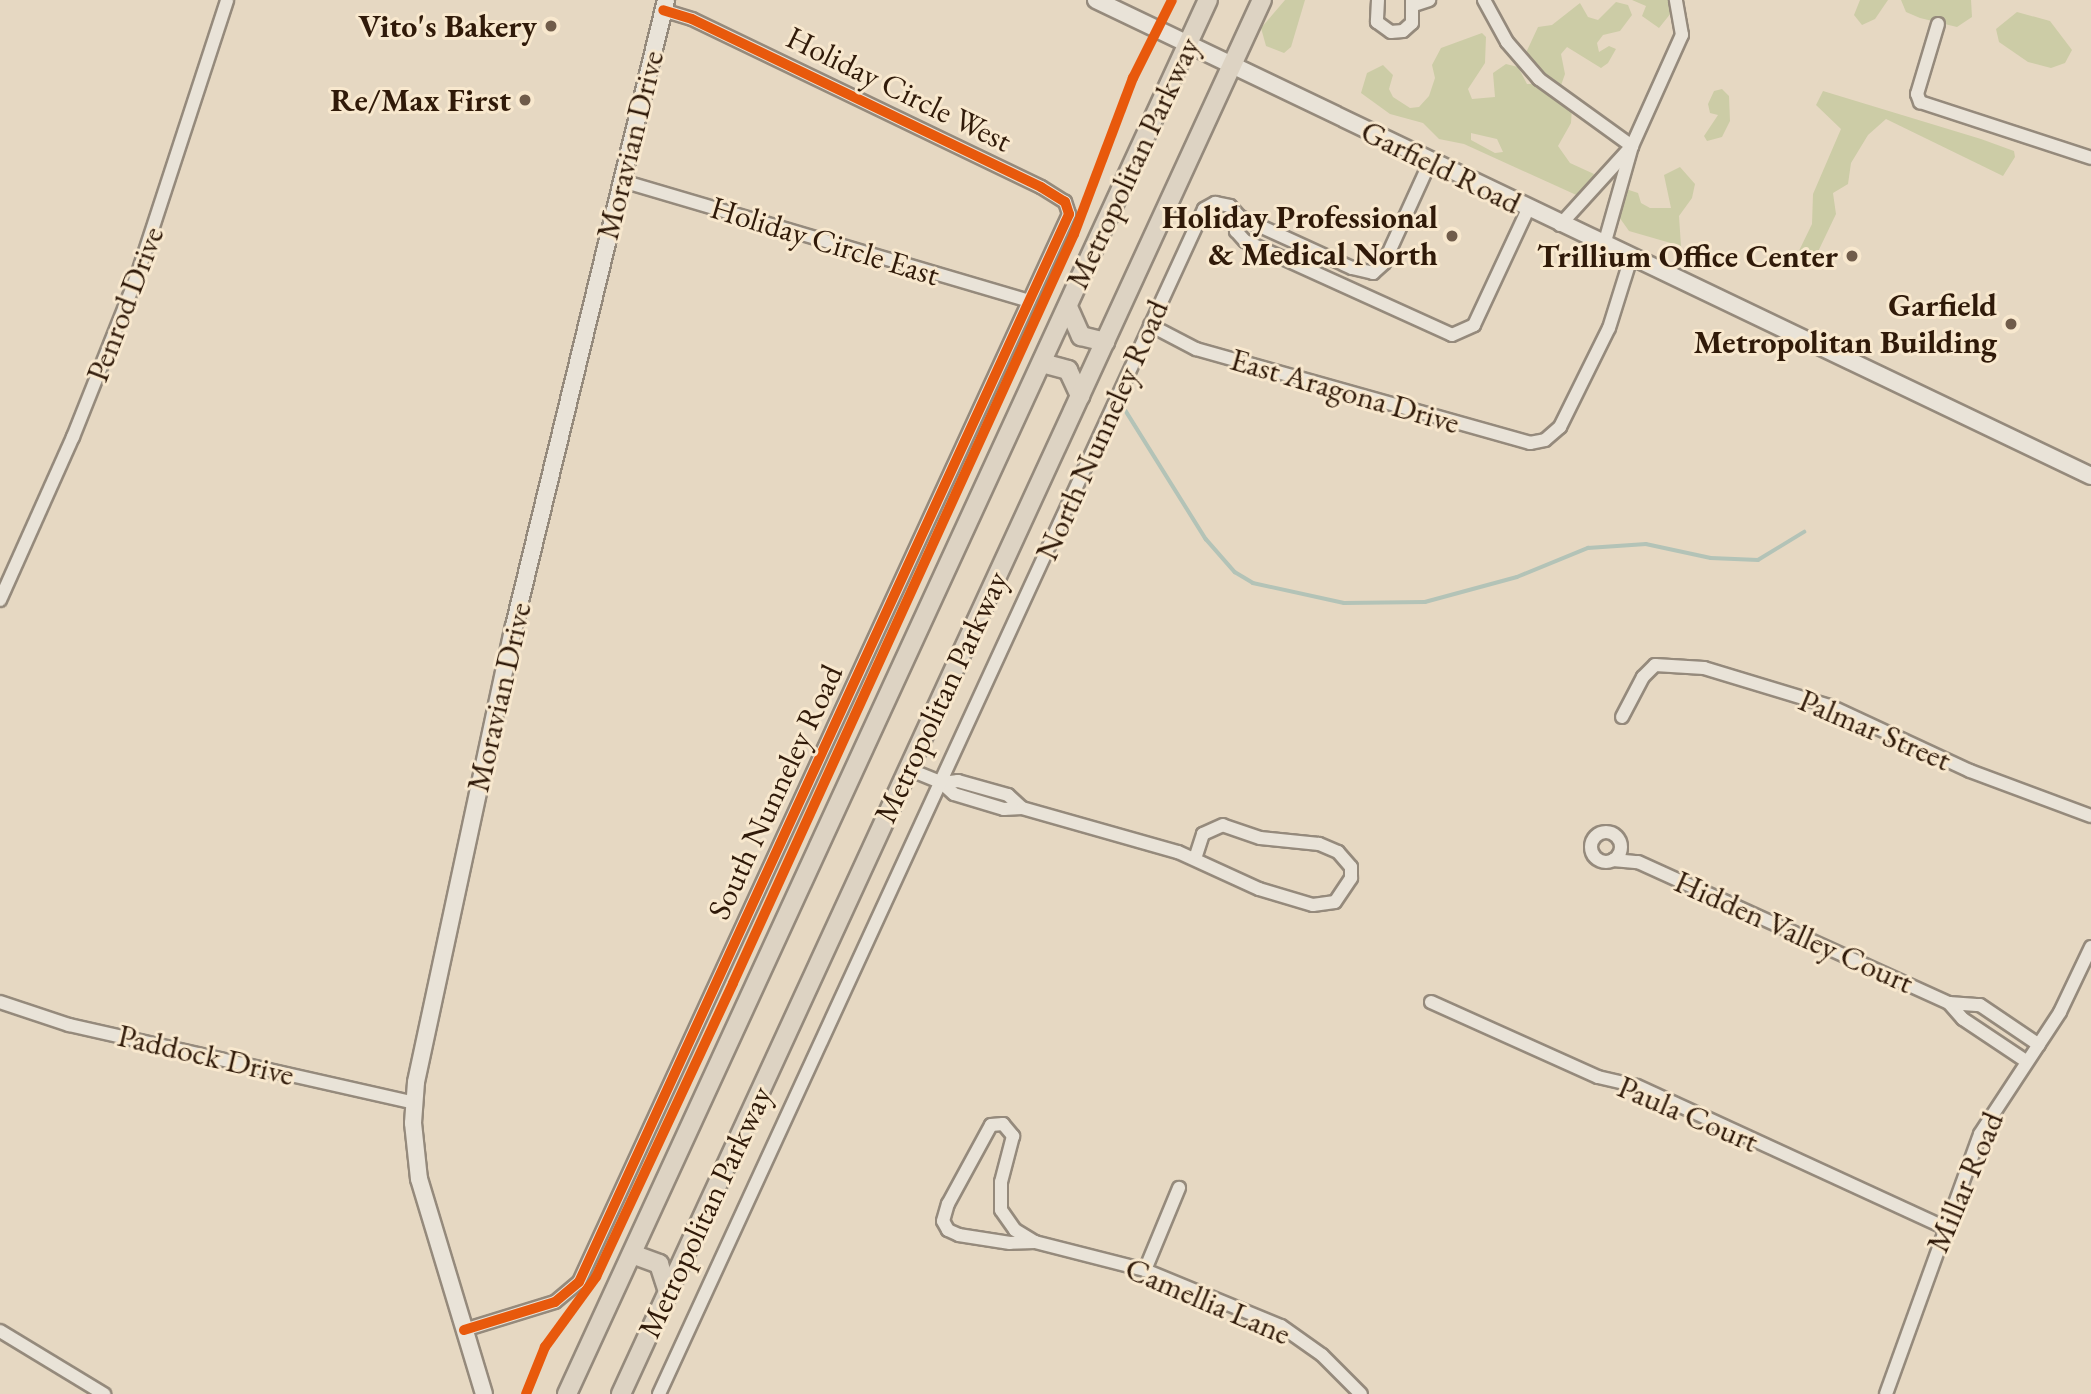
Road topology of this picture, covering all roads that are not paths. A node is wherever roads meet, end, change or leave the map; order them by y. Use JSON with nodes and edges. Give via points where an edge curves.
{"nodes":[{"id":1,"x":228,"y":0,"type":"edge"},
{"id":2,"x":1096,"y":0,"type":"edge"},
{"id":3,"x":1208,"y":0,"type":"edge"},
{"id":4,"x":1262,"y":0,"type":"edge"},
{"id":5,"x":1378,"y":0,"type":"edge"},
{"id":6,"x":1429,"y":0,"type":"edge"},
{"id":7,"x":1484,"y":0,"type":"edge"},
{"id":8,"x":1676,"y":0,"type":"edge"},
{"id":9,"x":1413,"y":3,"type":"edge"},
{"id":10,"x":665,"y":5,"type":"edge"},
{"id":11,"x":1938,"y":24,"type":"dead end"},
{"id":12,"x":1187,"y":47,"type":"junction"},
{"id":13,"x":1230,"y":68,"type":"junction"},
{"id":14,"x":1632,"y":146,"type":"junction"},
{"id":15,"x":2091,"y":158,"type":"edge"},
{"id":16,"x":1430,"y":162,"type":"junction"},
{"id":17,"x":622,"y":181,"type":"junction"},
{"id":18,"x":1068,"y":207,"type":"joint"},
{"id":19,"x":1528,"y":209,"type":"junction"},
{"id":20,"x":1240,"y":216,"type":"junction"},
{"id":21,"x":1560,"y":225,"type":"junction"},
{"id":22,"x":1604,"y":245,"type":"junction"},
{"id":23,"x":1631,"y":258,"type":"junction"},
{"id":24,"x":1029,"y":301,"type":"junction"},
{"id":25,"x":1068,"y":307,"type":"junction"},
{"id":26,"x":1150,"y":326,"type":"junction"},
{"id":27,"x":1105,"y":342,"type":"junction"},
{"id":28,"x":1042,"y":363,"type":"junction"},
{"id":29,"x":1080,"y":396,"type":"junction"},
{"id":30,"x":2091,"y":476,"type":"edge"},
{"id":31,"x":0,"y":600,"type":"edge"},
{"id":32,"x":1622,"y":717,"type":"dead end"},
{"id":33,"x":908,"y":769,"type":"junction"},
{"id":34,"x":942,"y":783,"type":"junction"},
{"id":35,"x":2091,"y":816,"type":"edge"},
{"id":36,"x":1620,"y":843,"type":"junction"},
{"id":37,"x":1195,"y":858,"type":"junction"},
{"id":38,"x":1613,"y":860,"type":"junction"},
{"id":39,"x":1638,"y":862,"type":"junction"},
{"id":40,"x":2091,"y":947,"type":"edge"},
{"id":41,"x":0,"y":1002,"type":"edge"},
{"id":42,"x":1431,"y":1002,"type":"dead end"},
{"id":43,"x":1949,"y":1003,"type":"junction"},
{"id":44,"x":2006,"y":1021,"type":"junction"},
{"id":45,"x":1994,"y":1039,"type":"junction"},
{"id":46,"x":2039,"y":1045,"type":"junction"},
{"id":47,"x":2026,"y":1061,"type":"junction"},
{"id":48,"x":414,"y":1102,"type":"junction"},
{"id":49,"x":1179,"y":1188,"type":"dead end"},
{"id":50,"x":1944,"y":1227,"type":"junction"},
{"id":51,"x":1035,"y":1242,"type":"junction"},
{"id":52,"x":632,"y":1254,"type":"junction"},
{"id":53,"x":1145,"y":1270,"type":"junction"},
{"id":54,"x":668,"y":1292,"type":"junction"},
{"id":55,"x":464,"y":1330,"type":"junction"},
{"id":56,"x":0,"y":1331,"type":"edge"},
{"id":57,"x":104,"y":1394,"type":"edge"},
{"id":58,"x":484,"y":1394,"type":"edge"},
{"id":59,"x":568,"y":1394,"type":"edge"},
{"id":60,"x":621,"y":1394,"type":"edge"},
{"id":61,"x":659,"y":1394,"type":"edge"},
{"id":62,"x":1361,"y":1394,"type":"edge"},
{"id":63,"x":1886,"y":1394,"type":"edge"}],
"edges":[{"from":1,"to":31,"type":"street","name":"Penrod Drive","via":[[137,276],[73,437]]},
{"from":2,"to":12,"type":"street","name":"Garfield Road"},
{"from":3,"to":12,"type":"main road","name":"Metropolitan Parkway"},
{"from":4,"to":13,"type":"main road","name":"Metropolitan Parkway"},
{"from":5,"to":9,"type":"street","via":[[1377,22],[1391,32],[1408,27],[1415,17]]},
{"from":6,"to":9,"type":"street"},
{"from":7,"to":14,"type":"street","via":[[1507,42],[1539,79]]},
{"from":8,"to":14,"type":"street","via":[[1682,35]]},
{"from":10,"to":17,"type":"street","name":"Moravian Drive"},
{"from":10,"to":18,"type":"street","name":"Holiday Circle West","via":[[1041,187]]},
{"from":11,"to":15,"type":"street","via":[[1917,94],[1920,102]]},
{"from":12,"to":13,"type":"street","name":"Garfield Road"},
{"from":12,"to":25,"type":"main road","name":"Metropolitan Parkway"},
{"from":13,"to":16,"type":"street","name":"Garfield Road"},
{"from":13,"to":27,"type":"main road","name":"Metropolitan Parkway"},
{"from":14,"to":21,"type":"street"},
{"from":14,"to":22,"type":"street"},
{"from":16,"to":19,"type":"street","name":"Garfield Road"},
{"from":16,"to":20,"type":"street","name":"North Nunneley Road","via":[[1384,263],[1373,273],[1352,268]]},
{"from":17,"to":24,"type":"street","name":"Holiday Circle East"},
{"from":17,"to":48,"type":"street","name":"Moravian Drive","via":[[514,626]]},
{"from":18,"to":24,"type":"street","name":"South Nunneley Road"},
{"from":19,"to":20,"type":"street","via":[[1474,325],[1462,334],[1442,332],[1245,241],[1236,231]]},
{"from":19,"to":21,"type":"street","name":"Garfield Road"},
{"from":20,"to":26,"type":"street","name":"North Nunneley Road","via":[[1230,206],[1215,203],[1204,209]]},
{"from":21,"to":22,"type":"street","name":"Garfield Road"},
{"from":22,"to":23,"type":"street","name":"Garfield Road"},
{"from":23,"to":26,"type":"street","name":"East Aragona Drive","via":[[1609,328],[1560,427],[1545,440],[1514,439],[1196,349]]},
{"from":23,"to":30,"type":"street","name":"Garfield Road"},
{"from":24,"to":55,"type":"street","name":"South Nunneley Road","via":[[579,1282],[555,1302]]},
{"from":25,"to":27,"type":"main road","via":[[1081,336]]},
{"from":25,"to":28,"type":"main road","name":"Metropolitan Parkway"},
{"from":26,"to":34,"type":"street","name":"North Nunneley Road"},
{"from":27,"to":29,"type":"main road","name":"Metropolitan Parkway"},
{"from":28,"to":29,"type":"main road","via":[[1068,370]]},
{"from":28,"to":52,"type":"main road","name":"Metropolitan Parkway"},
{"from":29,"to":33,"type":"main road","name":"Metropolitan Parkway"},
{"from":32,"to":35,"type":"street","name":"Palmar Street","via":[[1643,677],[1655,665],[1679,663],[1830,706],[1970,771]]},
{"from":33,"to":34,"type":"street"},
{"from":33,"to":54,"type":"main road","name":"Metropolitan Parkway"},
{"from":34,"to":37,"type":"street","via":[[954,794],[1004,810],[1022,808]]},
{"from":34,"to":61,"type":"street","name":"North Nunneley Road"},
{"from":36,"to":38,"type":"street"},
{"from":36,"to":38,"type":"street","via":[[1610,833],[1593,839],[1595,858]]},
{"from":36,"to":39,"type":"street","name":"Hidden Valley Court"},
{"from":37,"to":37,"type":"street","via":[[1259,889],[1313,905],[1335,902],[1351,878],[1351,867],[1339,852],[1319,844],[1260,838],[1223,825],[1203,834]]},
{"from":38,"to":39,"type":"street","name":"Hidden Valley Court"},
{"from":39,"to":43,"type":"street","name":"Hidden Valley Court"},
{"from":40,"to":46,"type":"street","name":"Millar Road","via":[[2077,982]]},
{"from":41,"to":48,"type":"street","name":"Paddock Drive","via":[[69,1025]]},
{"from":42,"to":50,"type":"street","name":"Paula Court","via":[[1598,1077],[1637,1086]]},
{"from":43,"to":44,"type":"street","name":"Hidden Valley Court","via":[[1980,1004]]},
{"from":43,"to":45,"type":"street","name":"Hidden Valley Court","via":[[1963,1019]]},
{"from":44,"to":45,"type":"street"},
{"from":44,"to":46,"type":"street","name":"Hidden Valley Court"},
{"from":45,"to":47,"type":"street","name":"Hidden Valley Court"},
{"from":46,"to":47,"type":"street","name":"Millar Road"},
{"from":47,"to":50,"type":"street","name":"Millar Road","via":[[1980,1134]]},
{"from":48,"to":55,"type":"street","name":"Moravian Drive","via":[[419,1179]]},
{"from":49,"to":53,"type":"street"},
{"from":50,"to":63,"type":"street","name":"Millar Road"},
{"from":51,"to":51,"type":"street","name":"Camellia Lane","via":[[959,1235],[943,1221],[992,1125],[1003,1124],[1013,1136],[1001,1182],[1001,1210],[1014,1230]]},
{"from":51,"to":53,"type":"street","name":"Camellia Lane"},
{"from":52,"to":54,"type":"main road","via":[[659,1265]]},
{"from":52,"to":59,"type":"main road","name":"Metropolitan Parkway"},
{"from":53,"to":62,"type":"street","name":"Camellia Lane","via":[[1282,1326],[1322,1355]]},
{"from":54,"to":60,"type":"main road","name":"Metropolitan Parkway"},
{"from":55,"to":58,"type":"street","name":"Moravian Drive"},
{"from":56,"to":57,"type":"street"}]}
